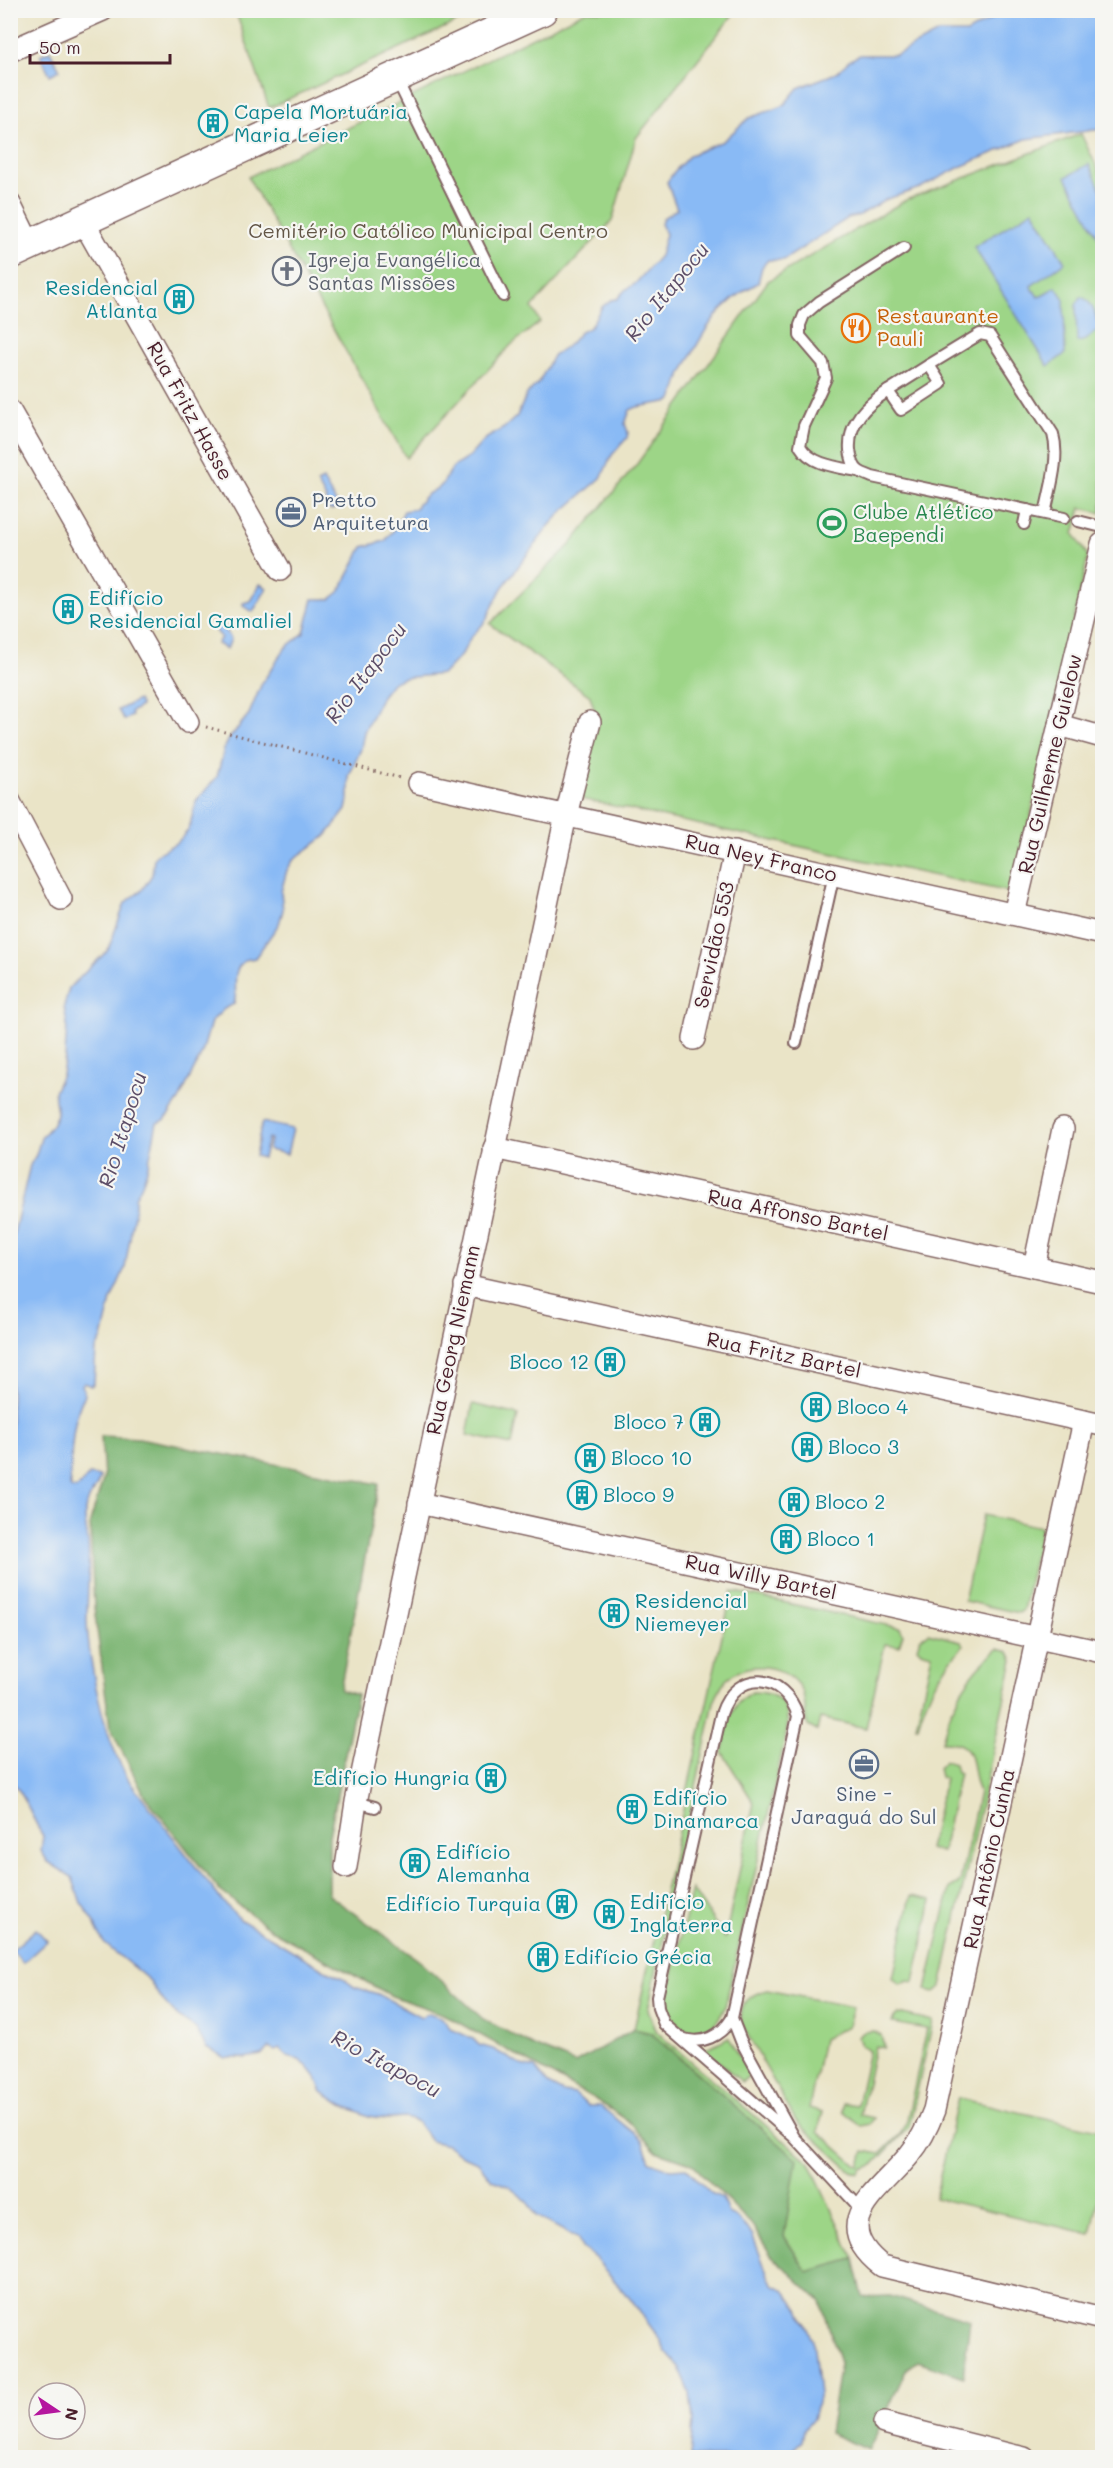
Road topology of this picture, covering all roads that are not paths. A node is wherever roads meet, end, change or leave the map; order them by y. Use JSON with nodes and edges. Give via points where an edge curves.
{"nodes":[{"id":1,"x":103,"y":10,"type":"edge"},
{"id":2,"x":542,"y":10,"type":"edge"},
{"id":3,"x":10,"y":51,"type":"edge"},
{"id":4,"x":396,"y":77,"type":"junction"},
{"id":5,"x":10,"y":204,"type":"edge"},
{"id":6,"x":83,"y":221,"type":"junction"},
{"id":7,"x":904,"y":248,"type":"dead end"},
{"id":8,"x":20,"y":250,"type":"edge"},
{"id":9,"x":503,"y":296,"type":"dead end"},
{"id":10,"x":929,"y":365,"type":"junction"},
{"id":11,"x":888,"y":391,"type":"junction"},
{"id":12,"x":10,"y":411,"type":"edge"},
{"id":13,"x":858,"y":471,"type":"junction"},
{"id":14,"x":1027,"y":510,"type":"junction"},
{"id":15,"x":1045,"y":514,"type":"junction"},
{"id":16,"x":1064,"y":518,"type":"dead end"},
{"id":17,"x":1078,"y":521,"type":"dead end"},
{"id":18,"x":1024,"y":524,"type":"dead end"},
{"id":19,"x":1102,"y":527,"type":"edge"},
{"id":20,"x":1102,"y":544,"type":"edge"},
{"id":21,"x":280,"y":570,"type":"dead end"},
{"id":22,"x":188,"y":722,"type":"road end"},
{"id":23,"x":590,"y":722,"type":"dead end"},
{"id":24,"x":1059,"y":725,"type":"junction"},
{"id":25,"x":1102,"y":737,"type":"edge"},
{"id":26,"x":419,"y":783,"type":"road end"},
{"id":27,"x":10,"y":802,"type":"edge"},
{"id":28,"x":566,"y":815,"type":"junction"},
{"id":29,"x":735,"y":852,"type":"junction"},
{"id":30,"x":834,"y":874,"type":"junction"},
{"id":31,"x":62,"y":899,"type":"dead end"},
{"id":32,"x":1014,"y":914,"type":"junction"},
{"id":33,"x":1102,"y":934,"type":"edge"},
{"id":34,"x":694,"y":1039,"type":"dead end"},
{"id":35,"x":796,"y":1043,"type":"dead end"},
{"id":36,"x":1064,"y":1129,"type":"dead end"},
{"id":37,"x":494,"y":1148,"type":"junction"},
{"id":38,"x":1034,"y":1267,"type":"junction"},
{"id":39,"x":1102,"y":1282,"type":"edge"},
{"id":40,"x":465,"y":1285,"type":"junction"},
{"id":41,"x":1093,"y":1423,"type":"edge"},
{"id":42,"x":419,"y":1503,"type":"junction"},
{"id":43,"x":1037,"y":1637,"type":"junction"},
{"id":44,"x":1102,"y":1652,"type":"edge"},
{"id":45,"x":346,"y":1867,"type":"dead end"},
{"id":46,"x":732,"y":2018,"type":"junction"},
{"id":47,"x":676,"y":2036,"type":"junction"},
{"id":48,"x":794,"y":2137,"type":"junction"},
{"id":49,"x":861,"y":2209,"type":"junction"},
{"id":50,"x":1102,"y":2319,"type":"edge"},
{"id":51,"x":884,"y":2423,"type":"dead end"},
{"id":52,"x":1024,"y":2457,"type":"edge"}],
"edges":[{"from":1,"to":3,"type":"street"},
{"from":2,"to":4,"type":"main road"},
{"from":4,"to":6,"type":"main road"},
{"from":4,"to":9,"type":"lane"},
{"from":5,"to":8,"type":"street"},
{"from":6,"to":8,"type":"main road"},
{"from":6,"to":21,"type":"street","name":"Rua Fritz Hasse"},
{"from":7,"to":13,"type":"lane","via":[[819,302],[804,315],[800,325],[800,336],[823,363],[826,378],[804,426],[800,446],[806,456]]},
{"from":10,"to":11,"type":"lane"},
{"from":10,"to":11,"type":"lane","via":[[940,384],[913,403],[900,410]]},
{"from":10,"to":15,"type":"lane","via":[[980,334],[990,336],[996,343],[1053,434],[1056,458]]},
{"from":11,"to":13,"type":"lane","via":[[867,405],[850,433],[851,458]]},
{"from":12,"to":22,"type":"street"},
{"from":13,"to":14,"type":"lane"},
{"from":14,"to":15,"type":"lane"},
{"from":14,"to":18,"type":"lane"},
{"from":15,"to":16,"type":"lane"},
{"from":17,"to":19,"type":"lane"},
{"from":20,"to":24,"type":"street","name":"Rua Guilherme Guielow"},
{"from":23,"to":28,"type":"street","name":"Rua Georg Niemann"},
{"from":24,"to":25,"type":"street"},
{"from":24,"to":32,"type":"street","name":"Rua Guilherme Guielow"},
{"from":26,"to":28,"type":"street","name":"Rua Ney Franco"},
{"from":27,"to":31,"type":"street"},
{"from":28,"to":29,"type":"street","name":"Rua Ney Franco"},
{"from":28,"to":37,"type":"street","name":"Rua Georg Niemann"},
{"from":29,"to":30,"type":"street","name":"Rua Ney Franco"},
{"from":29,"to":34,"type":"street","name":"Servidão 553"},
{"from":30,"to":32,"type":"street","name":"Rua Ney Franco"},
{"from":30,"to":35,"type":"lane"},
{"from":32,"to":33,"type":"street","name":"Rua Ney Franco"},
{"from":36,"to":38,"type":"street"},
{"from":37,"to":38,"type":"street","name":"Rua Affonso Bartel"},
{"from":37,"to":40,"type":"street","name":"Rua Georg Niemann"},
{"from":38,"to":39,"type":"street","name":"Rua Affonso Bartel"},
{"from":40,"to":41,"type":"street","name":"Rua Fritz Bartel"},
{"from":40,"to":42,"type":"street","name":"Rua Georg Niemann"},
{"from":41,"to":43,"type":"street","name":"Rua Antônio Cunha"},
{"from":42,"to":43,"type":"street","name":"Rua Willy Bartel"},
{"from":42,"to":45,"type":"street","name":"Rua Georg Niemann","via":[[365,1805]]},
{"from":43,"to":44,"type":"street","name":"Rua Willy Bartel"},
{"from":43,"to":49,"type":"street","name":"Rua Antônio Cunha","via":[[934,2110],[915,2148]]},
{"from":46,"to":47,"type":"lane","via":[[720,2034],[705,2041]]},
{"from":46,"to":47,"type":"lane","via":[[798,1716],[793,1701],[782,1689],[767,1682],[750,1682],[735,1689],[721,1714],[657,1997],[664,2024]]},
{"from":46,"to":48,"type":"lane"},
{"from":47,"to":48,"type":"lane"},
{"from":48,"to":49,"type":"lane"},
{"from":49,"to":50,"type":"street","via":[[859,2240],[867,2254],[882,2266]]},
{"from":51,"to":52,"type":"street"}]}
